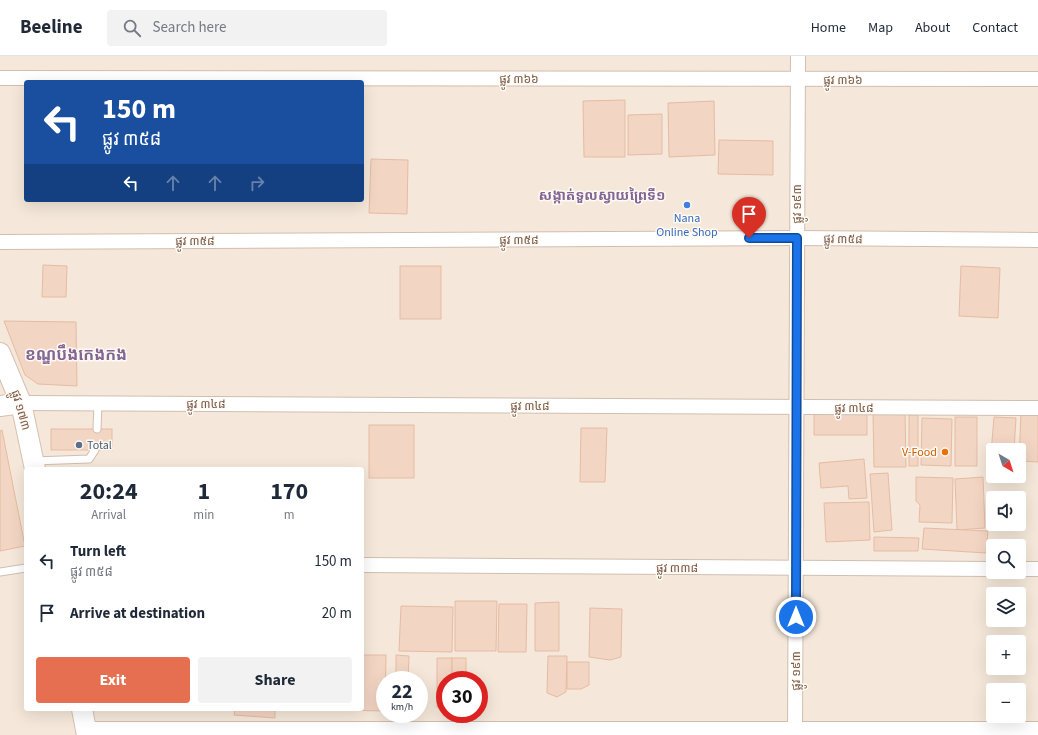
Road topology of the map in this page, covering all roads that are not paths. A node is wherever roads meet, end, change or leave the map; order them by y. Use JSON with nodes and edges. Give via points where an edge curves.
{"nodes":[{"id":1,"x":798,"y":56,"type":"edge"},
{"id":2,"x":0,"y":78,"type":"edge"},
{"id":3,"x":1038,"y":79,"type":"edge"},
{"id":4,"x":798,"y":80,"type":"junction"},
{"id":5,"x":797,"y":238,"type":"junction"},
{"id":6,"x":1038,"y":240,"type":"edge"},
{"id":7,"x":0,"y":242,"type":"edge"},
{"id":8,"x":0,"y":353,"type":"edge"},
{"id":9,"x":21,"y":403,"type":"junction"},
{"id":10,"x":98,"y":403,"type":"junction"},
{"id":11,"x":0,"y":406,"type":"edge"},
{"id":12,"x":796,"y":408,"type":"junction"},
{"id":13,"x":1038,"y":408,"type":"edge"},
{"id":14,"x":97,"y":429,"type":"dead end"},
{"id":15,"x":95,"y":450,"type":"dead end"},
{"id":16,"x":34,"y":465,"type":"edge"},
{"id":17,"x":364,"y":565,"type":"edge"},
{"id":18,"x":24,"y":568,"type":"edge"},
{"id":19,"x":796,"y":569,"type":"junction"},
{"id":20,"x":986,"y":569,"type":"edge"},
{"id":21,"x":1026,"y":569,"type":"edge"},
{"id":22,"x":1038,"y":569,"type":"edge"},
{"id":23,"x":0,"y":572,"type":"edge"},
{"id":24,"x":82,"y":711,"type":"edge"},
{"id":25,"x":1038,"y":729,"type":"edge"},
{"id":26,"x":86,"y":732,"type":"edge"},
{"id":27,"x":795,"y":732,"type":"edge"},
{"id":28,"x":891,"y":732,"type":"edge"}],
"edges":[{"from":1,"to":4,"type":"street","name":"ផ្លូវ ១៩៣"},
{"from":2,"to":4,"type":"street","name":"ផ្លូវ ៣៦៦"},
{"from":3,"to":4,"type":"street","name":"ផ្លូវ ៣៦៦"},
{"from":4,"to":5,"type":"street","name":"ផ្លូវ ១៩៣"},
{"from":5,"to":6,"type":"street","name":"ផ្លូវ ៣៥៨"},
{"from":5,"to":7,"type":"street","name":"ផ្លូវ ៣៥៨"},
{"from":5,"to":12,"type":"street","name":"ផ្លូវ ១៩៣"},
{"from":8,"to":9,"type":"street","name":"ផ្លូវ ១៧៣"},
{"from":9,"to":10,"type":"street","name":"ផ្លូវ ៣៤៨"},
{"from":9,"to":11,"type":"street"},
{"from":9,"to":16,"type":"street","name":"ផ្លូវ ១៧៣"},
{"from":10,"to":12,"type":"street","name":"ផ្លូវ ៣៤៨"},
{"from":10,"to":14,"type":"lane"},
{"from":12,"to":13,"type":"street","name":"ផ្លូវ ៣៤៨"},
{"from":12,"to":19,"type":"street","name":"ផ្លូវ ១៩៣"},
{"from":15,"to":16,"type":"lane","via":[[90,459]]},
{"from":17,"to":19,"type":"street","name":"ផ្លូវ ៣៣៨"},
{"from":18,"to":23,"type":"lane"},
{"from":19,"to":20,"type":"street","name":"ផ្លូវ ៣៣៨"},
{"from":19,"to":27,"type":"street","name":"ផ្លូវ ១៩៣"},
{"from":21,"to":22,"type":"street"},
{"from":24,"to":26,"type":"street"},
{"from":25,"to":28,"type":"street"},
{"from":26,"to":27,"type":"street"},
{"from":27,"to":28,"type":"street"}]}
